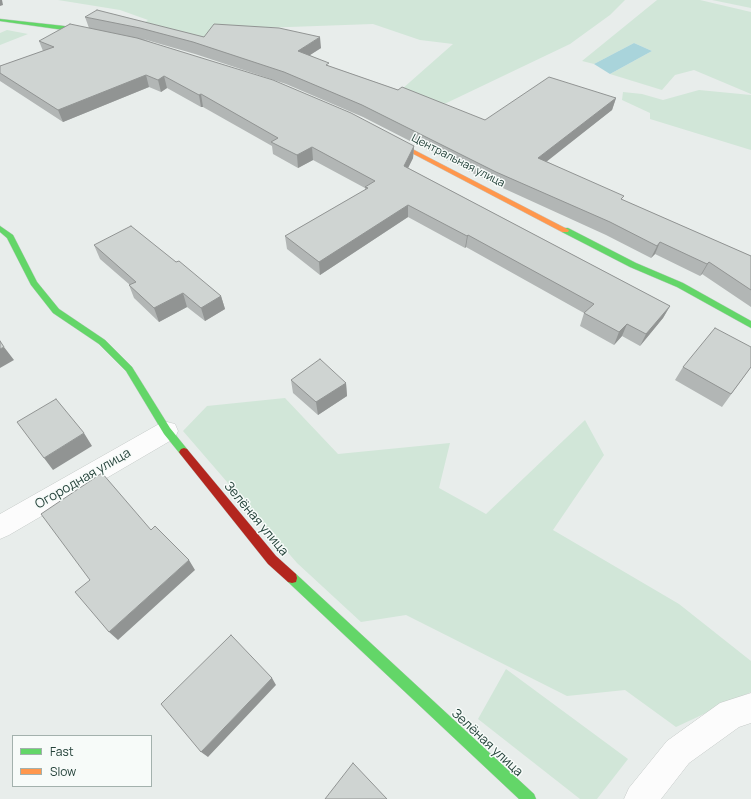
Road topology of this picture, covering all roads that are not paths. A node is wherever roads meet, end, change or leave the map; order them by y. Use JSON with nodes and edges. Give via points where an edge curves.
{"nodes":[{"id":1,"x":0,"y":20,"type":"edge"},
{"id":2,"x":100,"y":36,"type":"edge"},
{"id":3,"x":376,"y":132,"type":"edge"},
{"id":4,"x":0,"y":228,"type":"edge"},
{"id":5,"x":751,"y":325,"type":"edge"},
{"id":6,"x":167,"y":431,"type":"junction"},
{"id":7,"x":0,"y":528,"type":"edge"},
{"id":8,"x":751,"y":708,"type":"edge"},
{"id":9,"x":529,"y":799,"type":"edge"},
{"id":10,"x":640,"y":799,"type":"edge"}],
"edges":[{"from":1,"to":2,"type":"street","via":[[64,28]]},
{"from":3,"to":5,"type":"street","name":"Центральная улица","via":[[634,265],[680,285]]},
{"from":4,"to":6,"type":"street","name":"Зелёная улица","via":[[10,237],[34,283],[56,311],[102,342],[130,368]]},
{"from":6,"to":7,"type":"street","name":"Огородная улица"},
{"from":6,"to":9,"type":"street","name":"Зелёная улица","via":[[272,560]]},
{"from":8,"to":10,"type":"street","via":[[731,714],[678,752]]}]}
